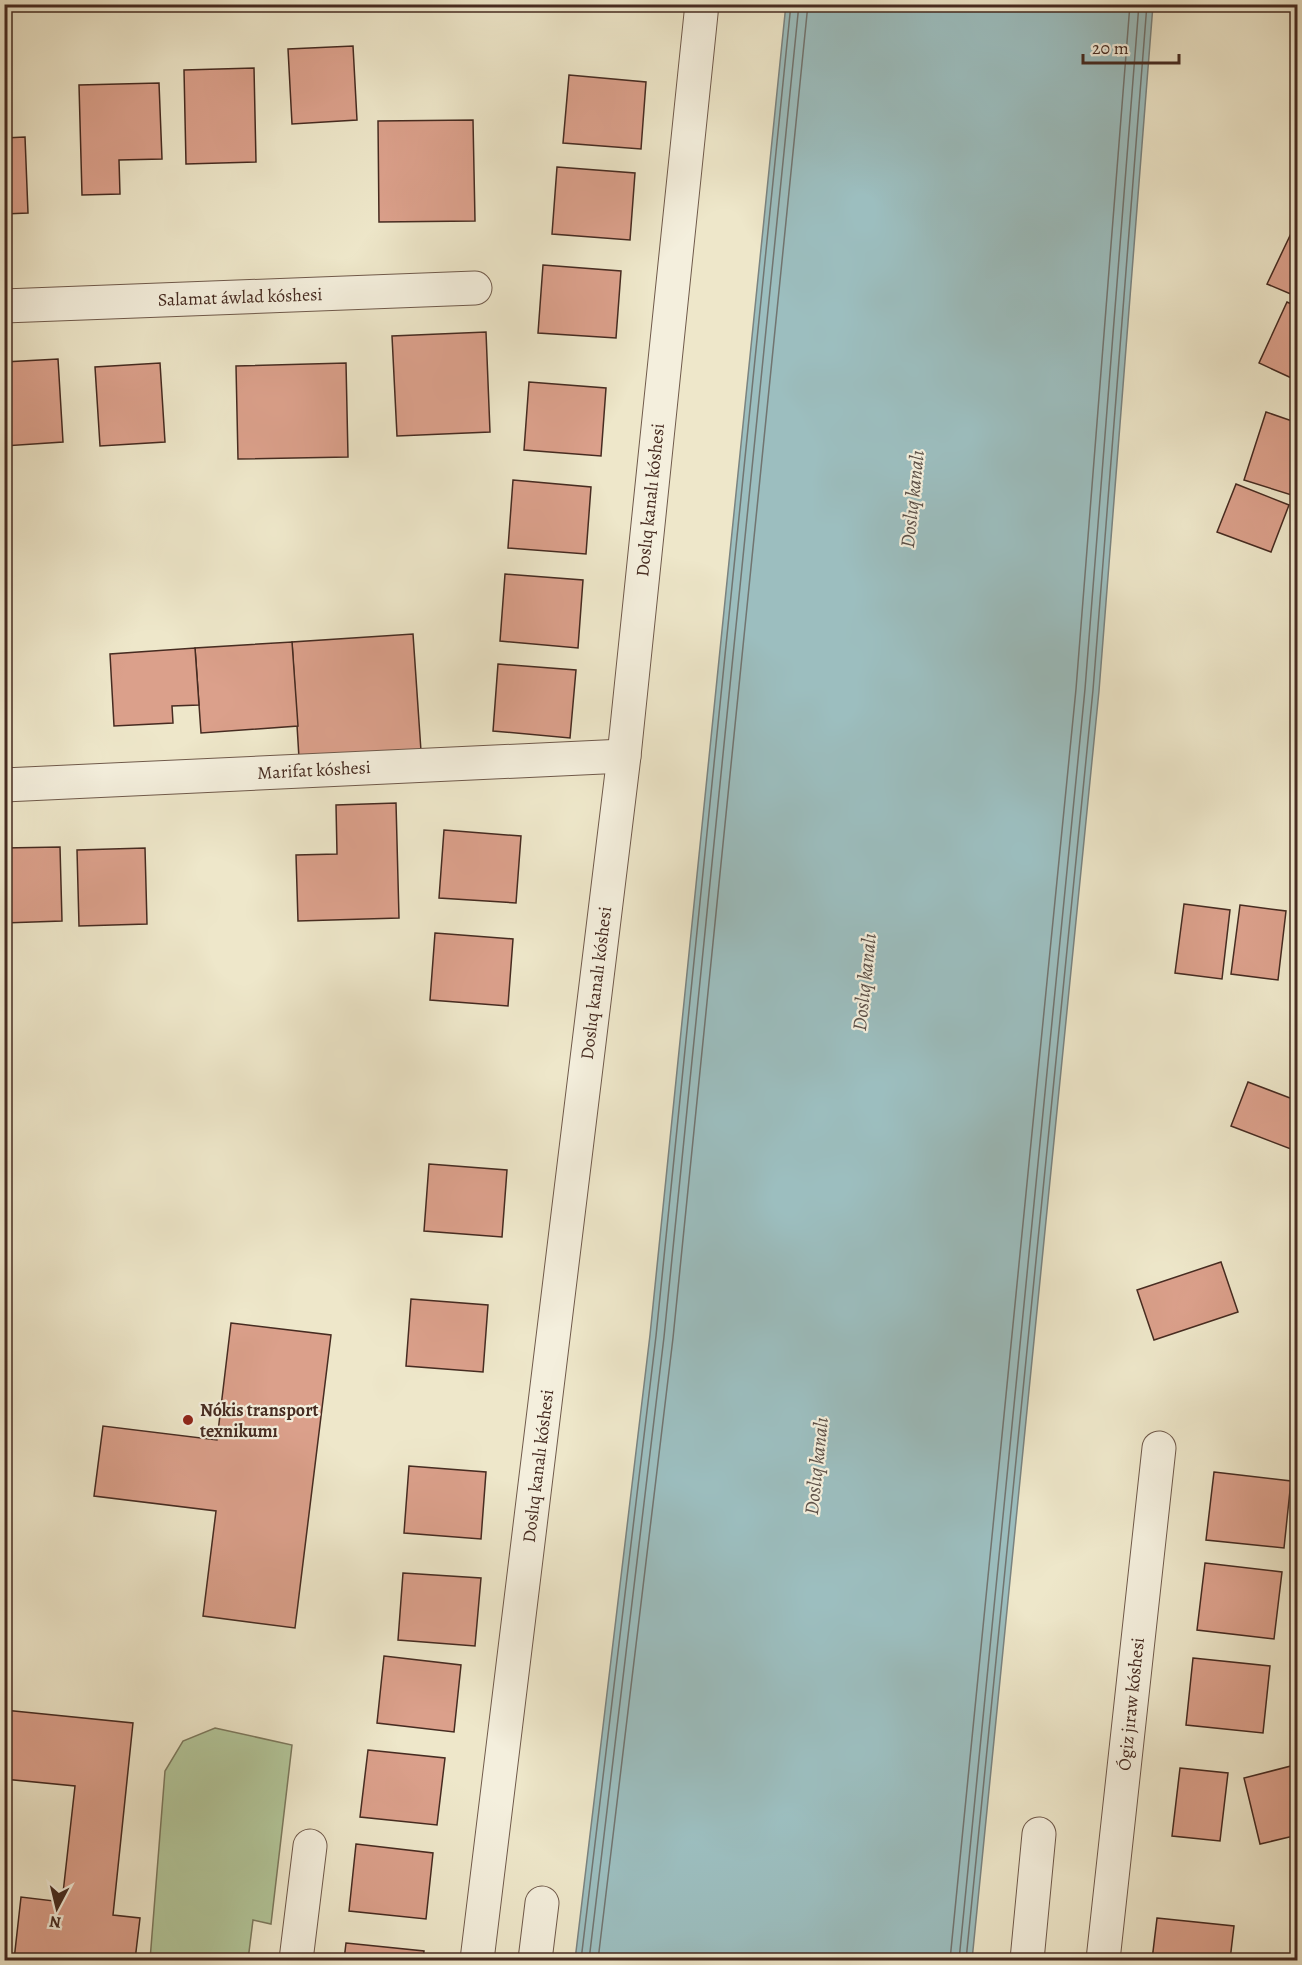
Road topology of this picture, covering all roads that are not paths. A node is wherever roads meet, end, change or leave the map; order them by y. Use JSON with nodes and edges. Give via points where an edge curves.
{"nodes":[{"id":1,"x":702,"y":4,"type":"edge"},
{"id":2,"x":476,"y":288,"type":"dead end"},
{"id":3,"x":4,"y":306,"type":"edge"},
{"id":4,"x":624,"y":756,"type":"junction"},
{"id":5,"x":4,"y":785,"type":"edge"},
{"id":6,"x":1159,"y":1448,"type":"dead end"},
{"id":7,"x":1039,"y":1834,"type":"dead end"},
{"id":8,"x":310,"y":1846,"type":"dead end"},
{"id":9,"x":542,"y":1903,"type":"dead end"},
{"id":10,"x":296,"y":1960,"type":"edge"},
{"id":11,"x":477,"y":1960,"type":"edge"},
{"id":12,"x":535,"y":1960,"type":"edge"},
{"id":13,"x":1027,"y":1960,"type":"edge"},
{"id":14,"x":1102,"y":1960,"type":"edge"}],
"edges":[{"from":1,"to":4,"type":"street","name":"Doslıq kanalı kóshesi"},
{"from":2,"to":3,"type":"street","name":"Salamat áwlad kóshesi"},
{"from":4,"to":5,"type":"street","name":"Marifat kóshesi"},
{"from":4,"to":11,"type":"street","name":"Doslıq kanalı kóshesi"},
{"from":6,"to":14,"type":"street","name":"Ógiz jıraw kóshesi"},
{"from":7,"to":13,"type":"street"},
{"from":8,"to":10,"type":"street"},
{"from":9,"to":12,"type":"street"}]}
